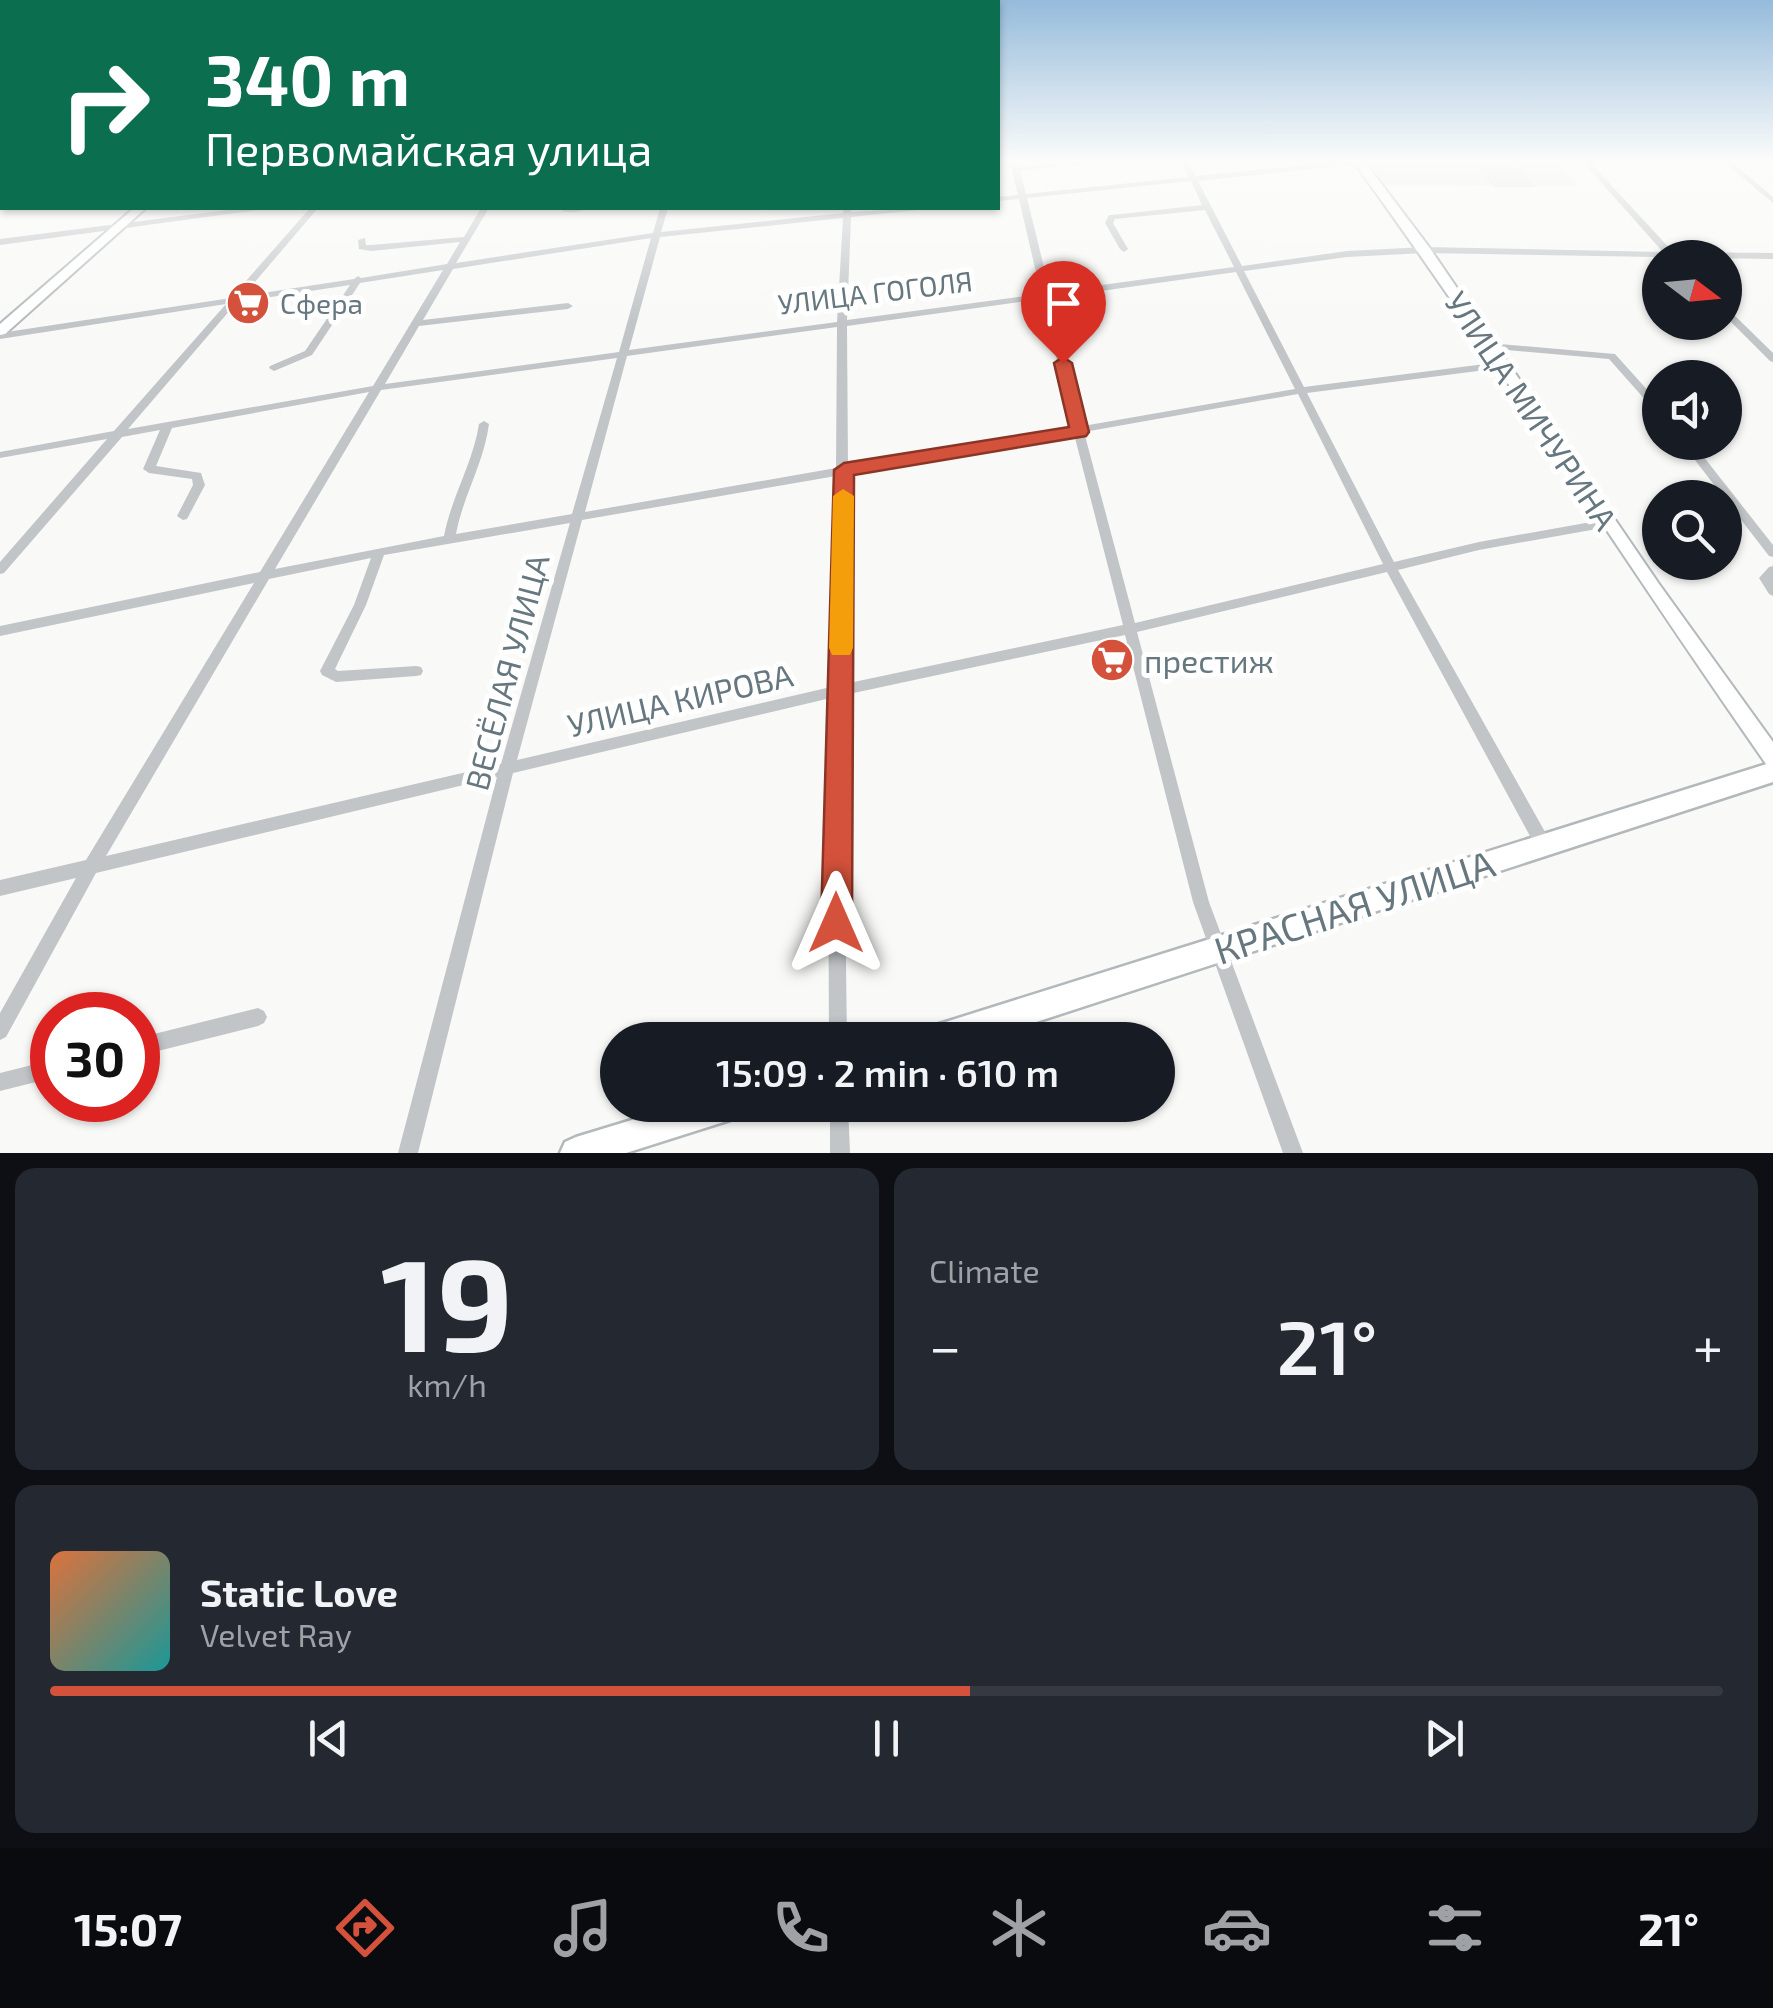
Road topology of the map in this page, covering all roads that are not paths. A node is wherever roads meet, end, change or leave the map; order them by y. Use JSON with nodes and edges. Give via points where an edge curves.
{"nodes":[{"id":1,"x":132,"y":215,"type":"edge"},
{"id":2,"x":205,"y":215,"type":"edge"},
{"id":3,"x":308,"y":215,"type":"edge"},
{"id":4,"x":481,"y":215,"type":"edge"},
{"id":5,"x":661,"y":215,"type":"edge"},
{"id":6,"x":816,"y":215,"type":"edge"},
{"id":7,"x":847,"y":215,"type":"edge"},
{"id":8,"x":1026,"y":215,"type":"edge"},
{"id":9,"x":1140,"y":215,"type":"edge"},
{"id":10,"x":1212,"y":215,"type":"edge"},
{"id":11,"x":1398,"y":215,"type":"edge"},
{"id":12,"x":1634,"y":215,"type":"edge"},
{"id":13,"x":120,"y":226,"type":"junction"},
{"id":14,"x":654,"y":235,"type":"junction"},
{"id":15,"x":467,"y":239,"type":"junction"},
{"id":16,"x":362,"y":240,"type":"dead end"},
{"id":17,"x":1657,"y":240,"type":"edge"},
{"id":18,"x":0,"y":242,"type":"edge"},
{"id":19,"x":1124,"y":248,"type":"dead end"},
{"id":20,"x":1425,"y":250,"type":"junction"},
{"id":21,"x":1642,"y":254,"type":"edge"},
{"id":22,"x":1742,"y":256,"type":"edge"},
{"id":23,"x":1773,"y":256,"type":"edge"},
{"id":24,"x":452,"y":265,"type":"junction"},
{"id":25,"x":1237,"y":269,"type":"junction"},
{"id":26,"x":358,"y":279,"type":"junction"},
{"id":27,"x":1046,"y":294,"type":"junction"},
{"id":28,"x":237,"y":298,"type":"junction"},
{"id":29,"x":568,"y":306,"type":"dead end"},
{"id":30,"x":842,"y":321,"type":"junction"},
{"id":31,"x":417,"y":323,"type":"junction"},
{"id":32,"x":1742,"y":328,"type":"edge"},
{"id":33,"x":0,"y":334,"type":"edge"},
{"id":34,"x":1488,"y":346,"type":"junction"},
{"id":35,"x":624,"y":352,"type":"junction"},
{"id":36,"x":1773,"y":358,"type":"edge"},
{"id":37,"x":1500,"y":365,"type":"junction"},
{"id":38,"x":274,"y":368,"type":"dead end"},
{"id":39,"x":377,"y":388,"type":"junction"},
{"id":40,"x":1642,"y":390,"type":"edge"},
{"id":41,"x":1300,"y":392,"type":"junction"},
{"id":42,"x":484,"y":424,"type":"dead end"},
{"id":43,"x":167,"y":426,"type":"junction"},
{"id":44,"x":1079,"y":432,"type":"junction"},
{"id":45,"x":116,"y":436,"type":"junction"},
{"id":46,"x":0,"y":455,"type":"edge"},
{"id":47,"x":1700,"y":460,"type":"edge"},
{"id":48,"x":844,"y":470,"type":"junction"},
{"id":49,"x":183,"y":516,"type":"dead end"},
{"id":50,"x":577,"y":518,"type":"junction"},
{"id":51,"x":1608,"y":523,"type":"junction"},
{"id":52,"x":449,"y":540,"type":"junction"},
{"id":53,"x":378,"y":552,"type":"junction"},
{"id":54,"x":1773,"y":552,"type":"edge"},
{"id":55,"x":1391,"y":568,"type":"junction"},
{"id":56,"x":0,"y":570,"type":"edge"},
{"id":57,"x":1773,"y":570,"type":"edge"},
{"id":58,"x":267,"y":574,"type":"junction"},
{"id":59,"x":1773,"y":591,"type":"edge"},
{"id":60,"x":1129,"y":629,"type":"junction"},
{"id":61,"x":0,"y":631,"type":"edge"},
{"id":62,"x":416,"y":671,"type":"dead end"},
{"id":63,"x":840,"y":690,"type":"junction"},
{"id":64,"x":1773,"y":758,"type":"edge"},
{"id":65,"x":508,"y":765,"type":"junction"},
{"id":66,"x":1773,"y":772,"type":"edge"},
{"id":67,"x":1543,"y":844,"type":"junction"},
{"id":68,"x":90,"y":866,"type":"junction"},
{"id":69,"x":0,"y":888,"type":"edge"},
{"id":70,"x":1218,"y":950,"type":"junction"},
{"id":71,"x":258,"y":1017,"type":"dead end"},
{"id":72,"x":838,"y":1022,"type":"edge"},
{"id":73,"x":992,"y":1022,"type":"edge"},
{"id":74,"x":0,"y":1032,"type":"edge"},
{"id":75,"x":160,"y":1042,"type":"edge"},
{"id":76,"x":30,"y":1074,"type":"edge"},
{"id":77,"x":0,"y":1082,"type":"edge"},
{"id":78,"x":675,"y":1122,"type":"edge"},
{"id":79,"x":839,"y":1122,"type":"edge"},
{"id":80,"x":408,"y":1153,"type":"edge"},
{"id":81,"x":576,"y":1153,"type":"edge"},
{"id":82,"x":840,"y":1153,"type":"edge"},
{"id":83,"x":1293,"y":1153,"type":"edge"}],
"edges":[{"from":1,"to":13,"type":"street"},
{"from":2,"to":13,"type":"street"},
{"from":3,"to":28,"type":"street"},
{"from":4,"to":15,"type":"street"},
{"from":5,"to":14,"type":"street","name":"ВЕСЁЛАЯ УЛИЦА"},
{"from":6,"to":14,"type":"street"},
{"from":7,"to":30,"type":"street"},
{"from":8,"to":27,"type":"street"},
{"from":9,"to":19,"type":"street","via":[[1109,223]]},
{"from":10,"to":25,"type":"street"},
{"from":11,"to":20,"type":"street","name":"УЛИЦА МИЧУРИНА"},
{"from":12,"to":17,"type":"street"},
{"from":13,"to":18,"type":"street"},
{"from":13,"to":33,"type":"street"},
{"from":14,"to":24,"type":"street"},
{"from":14,"to":35,"type":"street","name":"ВЕСЁЛАЯ УЛИЦА"},
{"from":15,"to":16,"type":"street","via":[[371,248],[362,247]]},
{"from":15,"to":24,"type":"street"},
{"from":20,"to":21,"type":"street","name":"УЛИЦА ГОГОЛЯ"},
{"from":20,"to":25,"type":"street","name":"УЛИЦА ГОГОЛЯ"},
{"from":20,"to":34,"type":"street","name":"УЛИЦА МИЧУРИНА"},
{"from":22,"to":23,"type":"street","name":"УЛИЦА ГОГОЛЯ"},
{"from":24,"to":26,"type":"street"},
{"from":24,"to":31,"type":"street"},
{"from":25,"to":27,"type":"street","name":"УЛИЦА ГОГОЛЯ"},
{"from":25,"to":41,"type":"street"},
{"from":26,"to":28,"type":"street"},
{"from":26,"to":38,"type":"street","via":[[309,352]]},
{"from":27,"to":30,"type":"street","name":"УЛИЦА ГОГОЛЯ"},
{"from":27,"to":44,"type":"street"},
{"from":28,"to":33,"type":"street"},
{"from":28,"to":45,"type":"street"},
{"from":29,"to":31,"type":"street"},
{"from":30,"to":35,"type":"street","name":"УЛИЦА ГОГОЛЯ"},
{"from":30,"to":48,"type":"street"},
{"from":31,"to":39,"type":"street"},
{"from":32,"to":36,"type":"street"},
{"from":34,"to":37,"type":"street","name":"УЛИЦА МИЧУРИНА"},
{"from":34,"to":40,"type":"street","via":[[1612,356]]},
{"from":35,"to":39,"type":"street","name":"УЛИЦА ГОГОЛЯ"},
{"from":35,"to":50,"type":"street","name":"ВЕСЁЛАЯ УЛИЦА"},
{"from":37,"to":41,"type":"street"},
{"from":37,"to":51,"type":"street","name":"УЛИЦА МИЧУРИНА"},
{"from":39,"to":43,"type":"street","name":"УЛИЦА ГОГОЛЯ"},
{"from":39,"to":58,"type":"street"},
{"from":41,"to":44,"type":"street"},
{"from":41,"to":55,"type":"street"},
{"from":42,"to":52,"type":"street"},
{"from":43,"to":45,"type":"street","name":"УЛИЦА ГОГОЛЯ"},
{"from":43,"to":49,"type":"street","via":[[149,469],[197,476]]},
{"from":44,"to":48,"type":"street"},
{"from":44,"to":60,"type":"street"},
{"from":45,"to":46,"type":"street","name":"УЛИЦА ГОГОЛЯ"},
{"from":45,"to":56,"type":"street"},
{"from":47,"to":54,"type":"street"},
{"from":48,"to":50,"type":"street"},
{"from":48,"to":63,"type":"street"},
{"from":50,"to":52,"type":"street"},
{"from":50,"to":65,"type":"street","name":"ВЕСЁЛАЯ УЛИЦА"},
{"from":51,"to":55,"type":"street","name":"УЛИЦА КИРОВА"},
{"from":51,"to":64,"type":"street","name":"УЛИЦА МИЧУРИНА"},
{"from":52,"to":53,"type":"street"},
{"from":53,"to":58,"type":"street"},
{"from":53,"to":62,"type":"street","via":[[327,671],[336,677]]},
{"from":55,"to":60,"type":"street","name":"УЛИЦА КИРОВА"},
{"from":55,"to":67,"type":"street"},
{"from":57,"to":59,"type":"street","via":[[1765,578]]},
{"from":58,"to":61,"type":"street"},
{"from":58,"to":68,"type":"street"},
{"from":60,"to":63,"type":"street","name":"УЛИЦА КИРОВА"},
{"from":60,"to":70,"type":"street"},
{"from":63,"to":65,"type":"street","name":"УЛИЦА КИРОВА"},
{"from":63,"to":72,"type":"street"},
{"from":65,"to":68,"type":"street","name":"УЛИЦА КИРОВА"},
{"from":65,"to":80,"type":"street","name":"ВЕСЁЛАЯ УЛИЦА"},
{"from":66,"to":67,"type":"main road","name":"КРАСНАЯ УЛИЦА"},
{"from":67,"to":70,"type":"main road","name":"КРАСНАЯ УЛИЦА"},
{"from":68,"to":69,"type":"street","name":"УЛИЦА КИРОВА"},
{"from":68,"to":74,"type":"street"},
{"from":70,"to":73,"type":"main road","name":"КРАСНАЯ УЛИЦА"},
{"from":70,"to":83,"type":"street"},
{"from":71,"to":75,"type":"street"},
{"from":76,"to":77,"type":"street"},
{"from":78,"to":81,"type":"main road"},
{"from":79,"to":82,"type":"street"}]}
